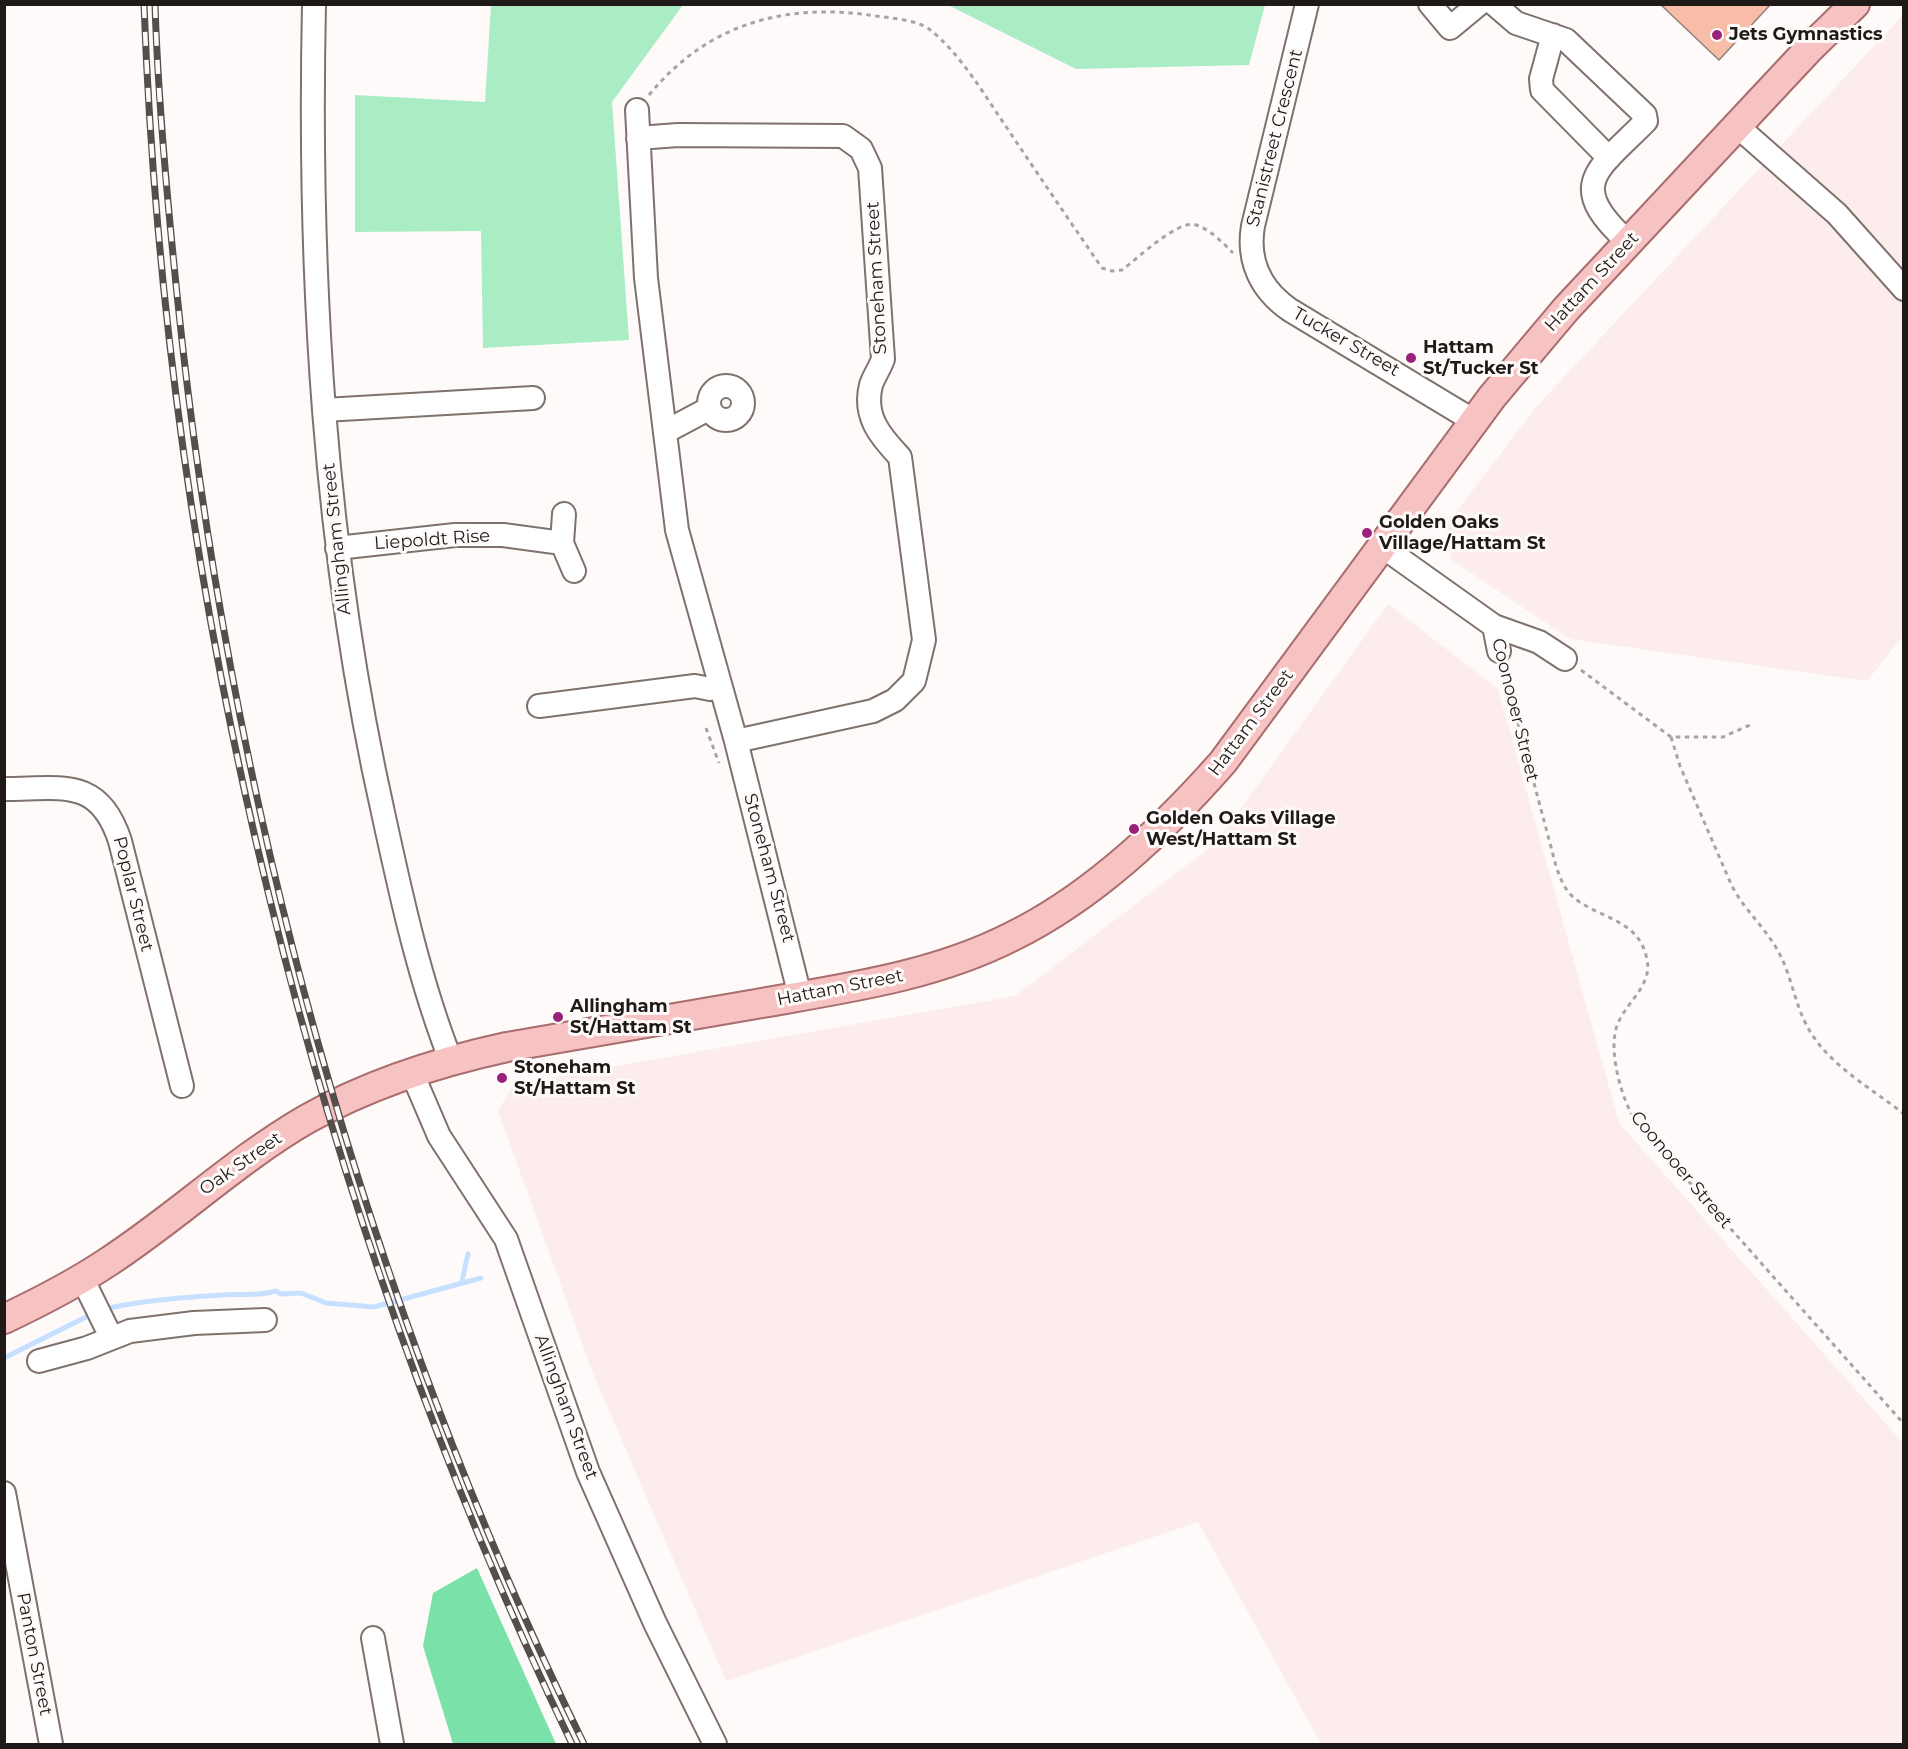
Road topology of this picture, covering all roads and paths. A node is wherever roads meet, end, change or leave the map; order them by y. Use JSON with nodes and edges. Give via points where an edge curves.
{"nodes":[{"id":1,"x":314,"y":4,"type":"edge"},
{"id":2,"x":1307,"y":4,"type":"edge"},
{"id":3,"x":1430,"y":4,"type":"edge"},
{"id":4,"x":1479,"y":4,"type":"edge"},
{"id":5,"x":1494,"y":4,"type":"edge"},
{"id":6,"x":1855,"y":4,"type":"edge"},
{"id":7,"x":1553,"y":35,"type":"junction"},
{"id":8,"x":637,"y":110,"type":"joint"},
{"id":9,"x":1737,"y":126,"type":"junction"},
{"id":10,"x":638,"y":138,"type":"junction"},
{"id":11,"x":1609,"y":158,"type":"junction"},
{"id":12,"x":1628,"y":242,"type":"junction"},
{"id":13,"x":1256,"y":271,"type":"junction"},
{"id":14,"x":1904,"y":289,"type":"edge"},
{"id":15,"x":533,"y":398,"type":"dead end"},
{"id":16,"x":710,"y":408,"type":"dead end"},
{"id":17,"x":324,"y":410,"type":"junction"},
{"id":18,"x":1474,"y":421,"type":"junction"},
{"id":19,"x":665,"y":432,"type":"junction"},
{"id":20,"x":564,"y":514,"type":"dead end"},
{"id":21,"x":562,"y":543,"type":"junction"},
{"id":22,"x":1383,"y":547,"type":"junction"},
{"id":23,"x":337,"y":548,"type":"junction"},
{"id":24,"x":574,"y":571,"type":"dead end"},
{"id":25,"x":1494,"y":626,"type":"junction"},
{"id":26,"x":1499,"y":651,"type":"joint"},
{"id":27,"x":1565,"y":659,"type":"joint"},
{"id":28,"x":720,"y":686,"type":"junction"},
{"id":29,"x":539,"y":706,"type":"dead end"},
{"id":30,"x":1752,"y":724,"type":"dead end"},
{"id":31,"x":706,"y":728,"type":"dead end"},
{"id":32,"x":1671,"y":737,"type":"junction"},
{"id":33,"x":736,"y":741,"type":"junction"},
{"id":34,"x":721,"y":769,"type":"dead end"},
{"id":35,"x":4,"y":789,"type":"edge"},
{"id":36,"x":800,"y":996,"type":"junction"},
{"id":37,"x":451,"y":1061,"type":"junction"},
{"id":38,"x":412,"y":1073,"type":"junction"},
{"id":39,"x":182,"y":1086,"type":"dead end"},
{"id":40,"x":1904,"y":1114,"type":"edge"},
{"id":41,"x":82,"y":1278,"type":"junction"},
{"id":42,"x":4,"y":1319,"type":"edge"},
{"id":43,"x":265,"y":1320,"type":"dead end"},
{"id":44,"x":111,"y":1337,"type":"junction"},
{"id":45,"x":39,"y":1361,"type":"dead end"},
{"id":46,"x":1904,"y":1424,"type":"edge"},
{"id":47,"x":4,"y":1493,"type":"edge"},
{"id":48,"x":373,"y":1638,"type":"dead end"},
{"id":49,"x":51,"y":1744,"type":"edge"},
{"id":50,"x":392,"y":1744,"type":"edge"},
{"id":51,"x":716,"y":1744,"type":"edge"}],
"edges":[{"from":1,"to":17,"type":"street","name":"Allingham Street","via":[[314,252]]},
{"from":2,"to":13,"type":"street","name":"Stanistreet Crescent","via":[[1255,214],[1251,239]]},
{"from":3,"to":4,"type":"street","via":[[1450,28]]},
{"from":5,"to":7,"type":"street","via":[[1516,23]]},
{"from":6,"to":9,"type":"main road","name":"Hattam Street"},
{"from":7,"to":11,"type":"street","via":[[1541,79],[1542,90]]},
{"from":7,"to":11,"type":"street","via":[[1566,40],[1646,115],[1646,121]]},
{"from":8,"to":10,"type":"street","name":"Stoneham Street"},
{"from":8,"to":13,"type":"path","via":[[664,78],[700,48],[743,25],[795,12],[840,10],[926,27],[981,91],[1102,268],[1122,270],[1178,227],[1194,224],[1217,237]]},
{"from":9,"to":12,"type":"main road","name":"Hattam Street"},
{"from":9,"to":14,"type":"street","via":[[1820,198]]},
{"from":10,"to":19,"type":"street","name":"Stoneham Street","via":[[646,269]]},
{"from":10,"to":33,"type":"street","name":"Stoneham Street","via":[[828,134],[843,136],[861,148],[870,168],[883,349],[870,406],[881,437],[900,456],[924,640],[914,681],[895,700],[873,711]]},
{"from":11,"to":12,"type":"street","via":[[1595,176],[1593,201],[1603,218]]},
{"from":12,"to":18,"type":"main road","name":"Hattam Street","via":[[1536,342]]},
{"from":13,"to":18,"type":"street","name":"Tucker Street","via":[[1273,296],[1290,310]]},
{"from":15,"to":17,"type":"street"},
{"from":16,"to":19,"type":"street"},
{"from":17,"to":23,"type":"street","name":"Allingham Street"},
{"from":18,"to":22,"type":"main road","name":"Hattam Street"},
{"from":19,"to":28,"type":"street","name":"Stoneham Street","via":[[677,530]]},
{"from":20,"to":21,"type":"street"},
{"from":21,"to":23,"type":"street","name":"Liepoldt Rise","via":[[503,535],[455,535]]},
{"from":21,"to":24,"type":"street"},
{"from":22,"to":25,"type":"street","name":"Coonooer Street"},
{"from":22,"to":36,"type":"main road","name":"Hattam Street","via":[[1223,762],[1191,799],[1090,887],[1013,937],[966,957],[899,977]]},
{"from":23,"to":37,"type":"street","name":"Allingham Street","via":[[368,749],[417,960]]},
{"from":25,"to":26,"type":"street","name":"Coonooer Street"},
{"from":25,"to":27,"type":"street","name":"Coonooer Street","via":[[1539,642]]},
{"from":26,"to":46,"type":"path","name":"Coonooer Street","via":[[1563,884],[1583,904],[1630,928],[1647,959],[1644,984],[1616,1029],[1614,1045],[1621,1093],[1629,1110]]},
{"from":27,"to":32,"type":"path"},
{"from":28,"to":29,"type":"street"},
{"from":28,"to":33,"type":"street","name":"Stoneham Street"},
{"from":30,"to":32,"type":"path","via":[[1723,737]]},
{"from":31,"to":34,"type":"path"},
{"from":32,"to":40,"type":"path","via":[[1731,884],[1778,949],[1806,1024],[1820,1045],[1842,1066]]},
{"from":33,"to":36,"type":"street","name":"Stoneham Street"},
{"from":35,"to":39,"type":"street","name":"Poplar Street","via":[[78,791],[92,796],[110,814]]},
{"from":36,"to":37,"type":"main road","name":"Hattam Street","via":[[507,1047]]},
{"from":37,"to":38,"type":"main road","name":"Hattam Street"},
{"from":38,"to":41,"type":"main road","name":"Oak Street","via":[[336,1104],[292,1129]]},
{"from":38,"to":51,"type":"street","name":"Allingham Street","via":[[439,1136],[506,1239],[588,1472],[655,1623]]},
{"from":41,"to":42,"type":"main road","name":"Oak Street"},
{"from":41,"to":44,"type":"street"},
{"from":43,"to":44,"type":"street","via":[[194,1323]]},
{"from":44,"to":45,"type":"street"},
{"from":47,"to":49,"type":"street","name":"Panton Street"},
{"from":48,"to":50,"type":"street"}]}
